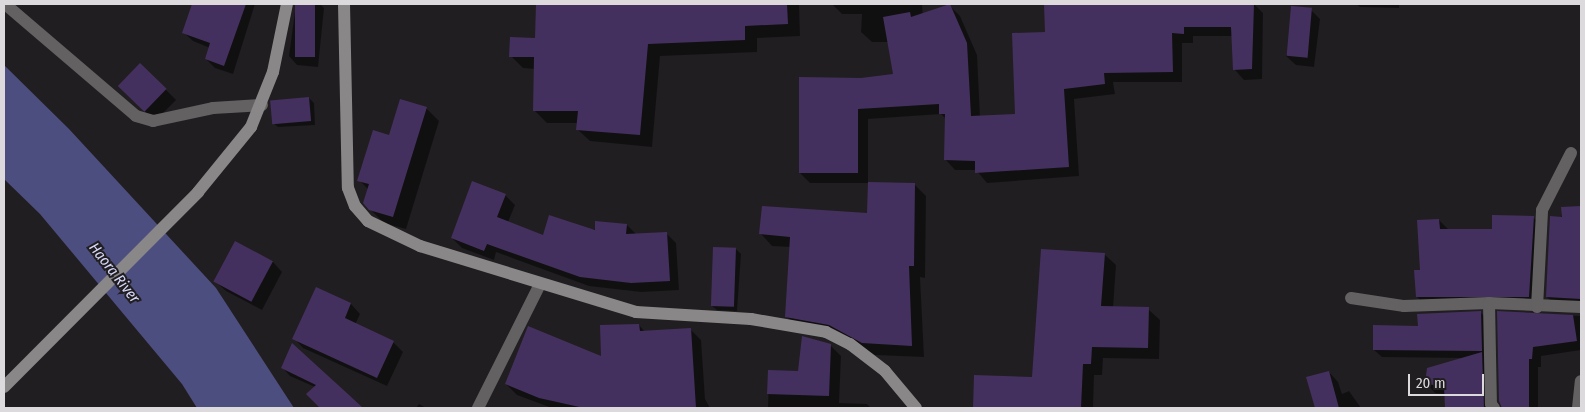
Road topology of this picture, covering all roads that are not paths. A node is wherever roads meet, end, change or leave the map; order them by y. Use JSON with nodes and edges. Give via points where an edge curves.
{"nodes":[{"id":1,"x":5,"y":4,"type":"edge"},
{"id":2,"x":288,"y":4,"type":"edge"},
{"id":3,"x":344,"y":4,"type":"edge"},
{"id":4,"x":262,"y":106,"type":"junction"},
{"id":5,"x":1570,"y":152,"type":"dead end"},
{"id":6,"x":540,"y":284,"type":"junction"},
{"id":7,"x":1351,"y":298,"type":"dead end"},
{"id":8,"x":1489,"y":303,"type":"junction"},
{"id":9,"x":1536,"y":307,"type":"junction"},
{"id":10,"x":1581,"y":307,"type":"edge"},
{"id":11,"x":1581,"y":381,"type":"edge"},
{"id":12,"x":4,"y":387,"type":"edge"},
{"id":13,"x":478,"y":408,"type":"edge"},
{"id":14,"x":916,"y":408,"type":"edge"},
{"id":15,"x":1494,"y":408,"type":"edge"},
{"id":16,"x":1578,"y":408,"type":"edge"}],
"edges":[{"from":1,"to":4,"type":"street","via":[[136,116],[153,121],[213,108]]},
{"from":2,"to":4,"type":"street"},
{"from":3,"to":6,"type":"street","via":[[348,188],[355,206],[368,221],[420,246]]},
{"from":4,"to":12,"type":"street","via":[[251,127],[198,192]]},
{"from":5,"to":9,"type":"street","via":[[1542,210]]},
{"from":6,"to":13,"type":"street"},
{"from":6,"to":14,"type":"street","via":[[636,312],[751,319],[826,332],[850,344],[885,371]]},
{"from":7,"to":8,"type":"street","via":[[1404,306]]},
{"from":8,"to":9,"type":"street"},
{"from":8,"to":15,"type":"street","via":[[1491,404]]},
{"from":9,"to":10,"type":"street"},
{"from":11,"to":16,"type":"street"}]}
